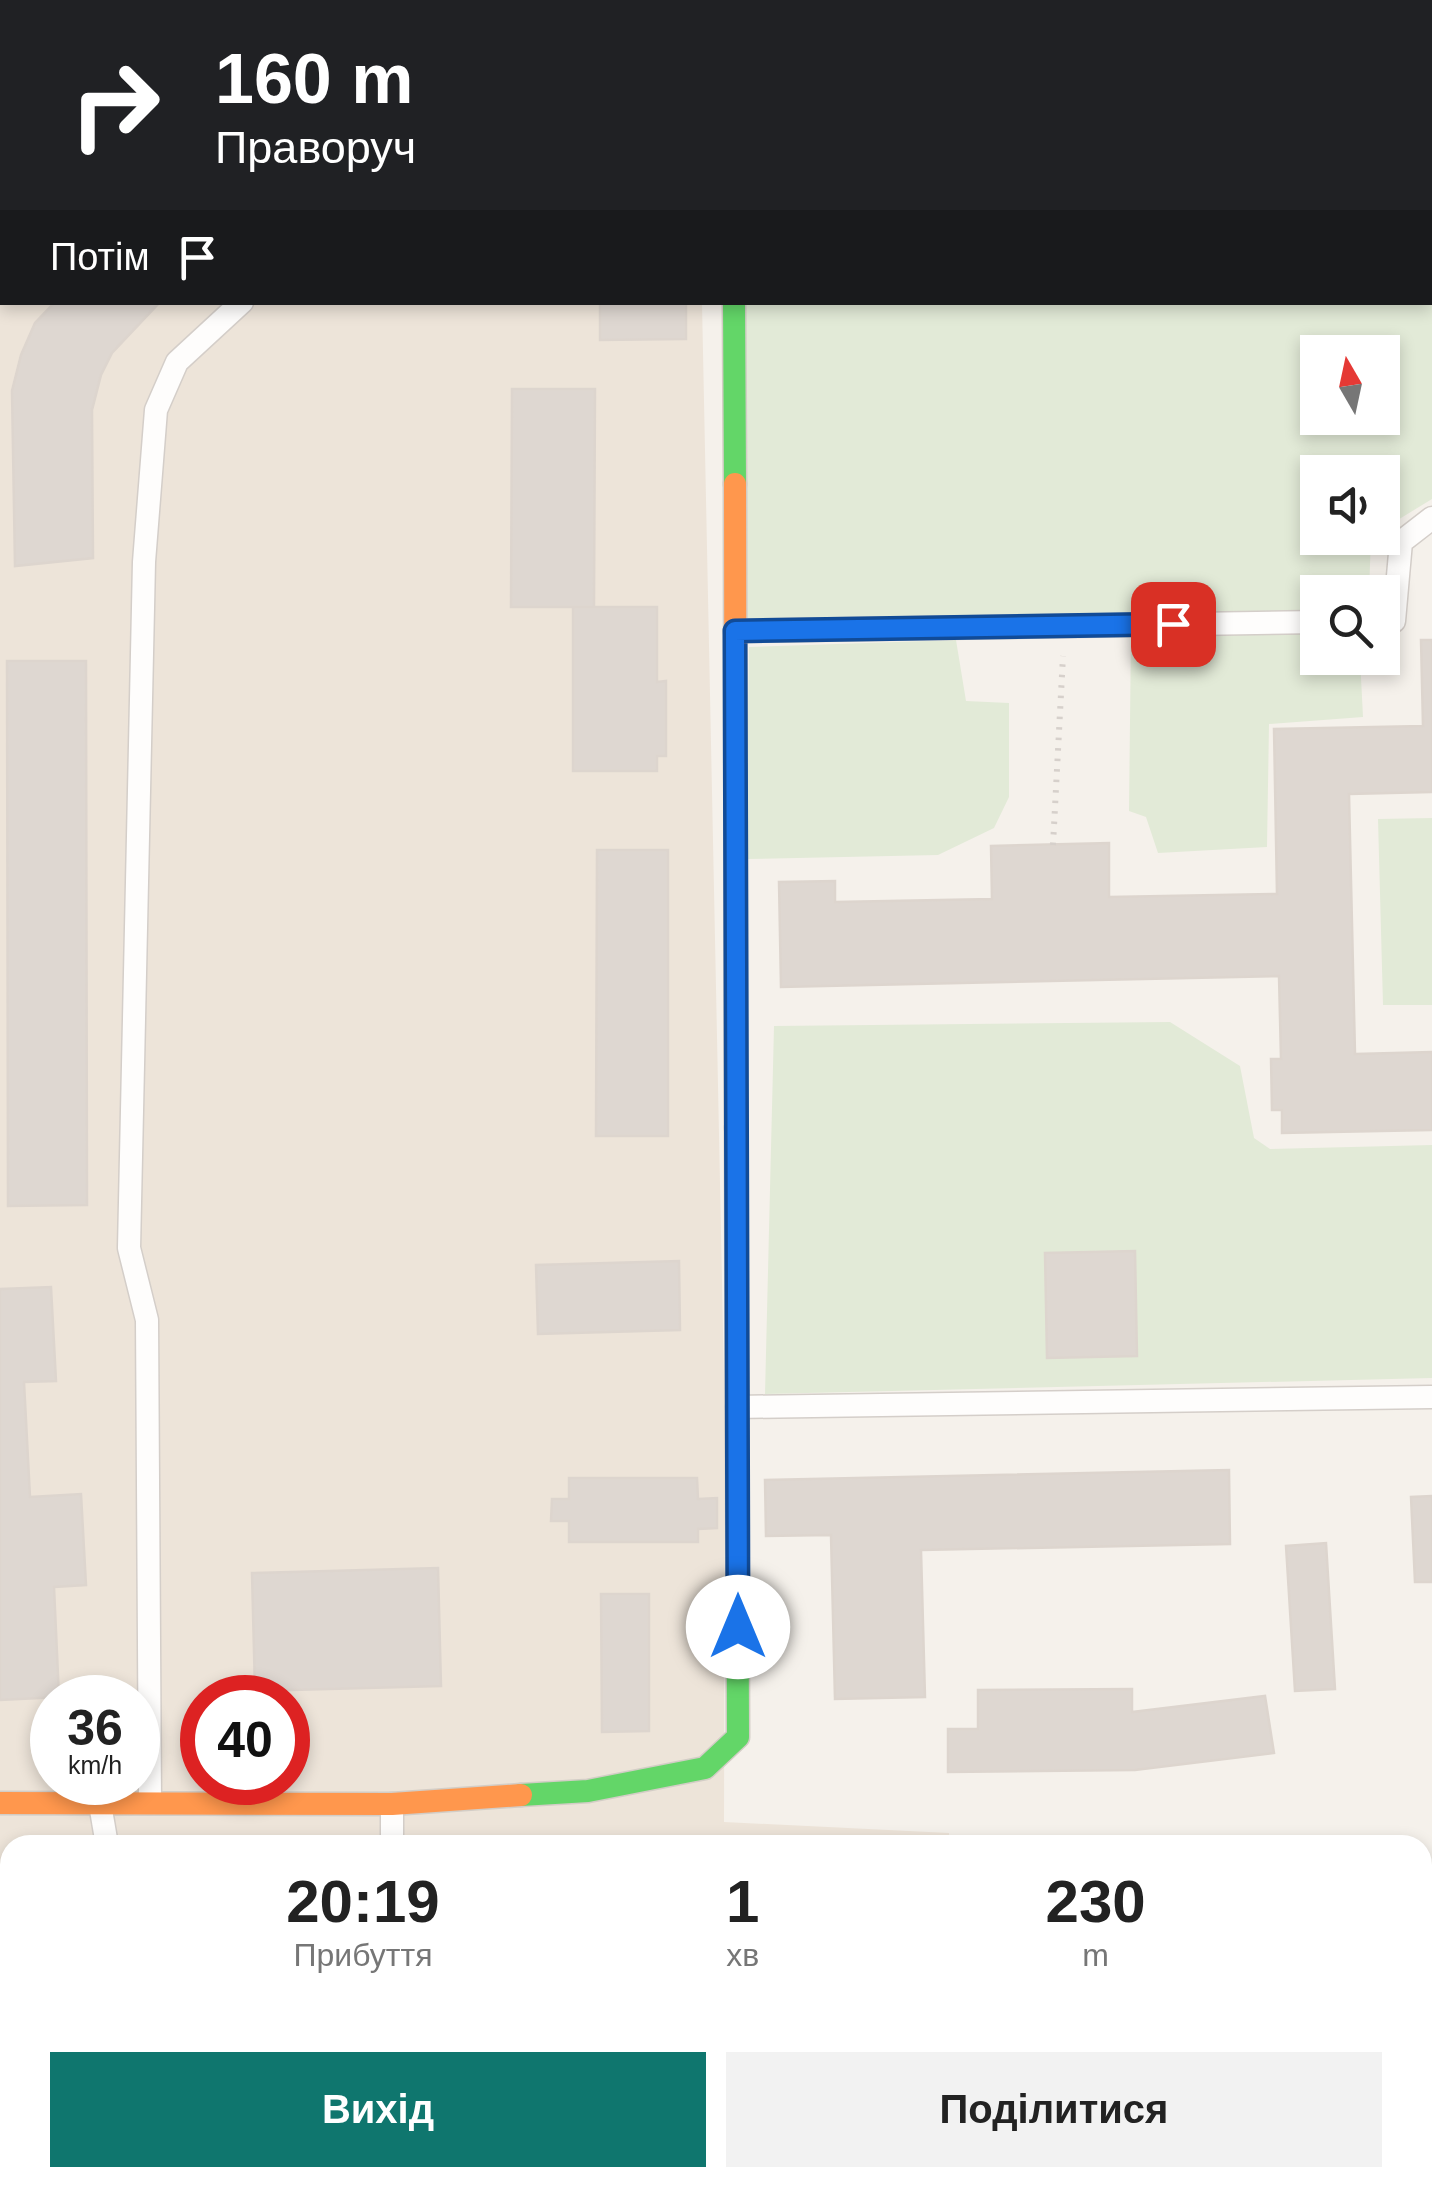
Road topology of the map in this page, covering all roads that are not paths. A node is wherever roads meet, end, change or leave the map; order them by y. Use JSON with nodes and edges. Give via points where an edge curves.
{"nodes":[{"id":1,"x":239,"y":305,"type":"edge"},
{"id":2,"x":734,"y":305,"type":"edge"},
{"id":3,"x":1432,"y":518,"type":"edge"},
{"id":4,"x":1397,"y":575,"type":"edge"},
{"id":5,"x":1300,"y":622,"type":"edge"},
{"id":6,"x":735,"y":631,"type":"junction"},
{"id":7,"x":1432,"y":1397,"type":"edge"},
{"id":8,"x":737,"y":1407,"type":"junction"},
{"id":9,"x":149,"y":1675,"type":"edge"},
{"id":10,"x":0,"y":1803,"type":"edge"},
{"id":11,"x":30,"y":1803,"type":"edge"},
{"id":12,"x":392,"y":1804,"type":"junction"},
{"id":13,"x":100,"y":1805,"type":"edge"},
{"id":14,"x":160,"y":1805,"type":"edge"},
{"id":15,"x":106,"y":1835,"type":"edge"},
{"id":16,"x":392,"y":1835,"type":"edge"}],
"edges":[{"from":1,"to":9,"type":"lane","via":[[177,362],[156,410],[144,562],[129,1248],[148,1320]]},
{"from":2,"to":6,"type":"street"},
{"from":3,"to":4,"type":"lane","via":[[1400,542]]},
{"from":5,"to":6,"type":"lane"},
{"from":6,"to":8,"type":"street"},
{"from":7,"to":8,"type":"lane"},
{"from":8,"to":12,"type":"street","via":[[738,1738],[705,1768],[588,1791]]},
{"from":10,"to":11,"type":"street"},
{"from":12,"to":14,"type":"street"},
{"from":12,"to":16,"type":"lane"},
{"from":13,"to":15,"type":"lane"}]}
